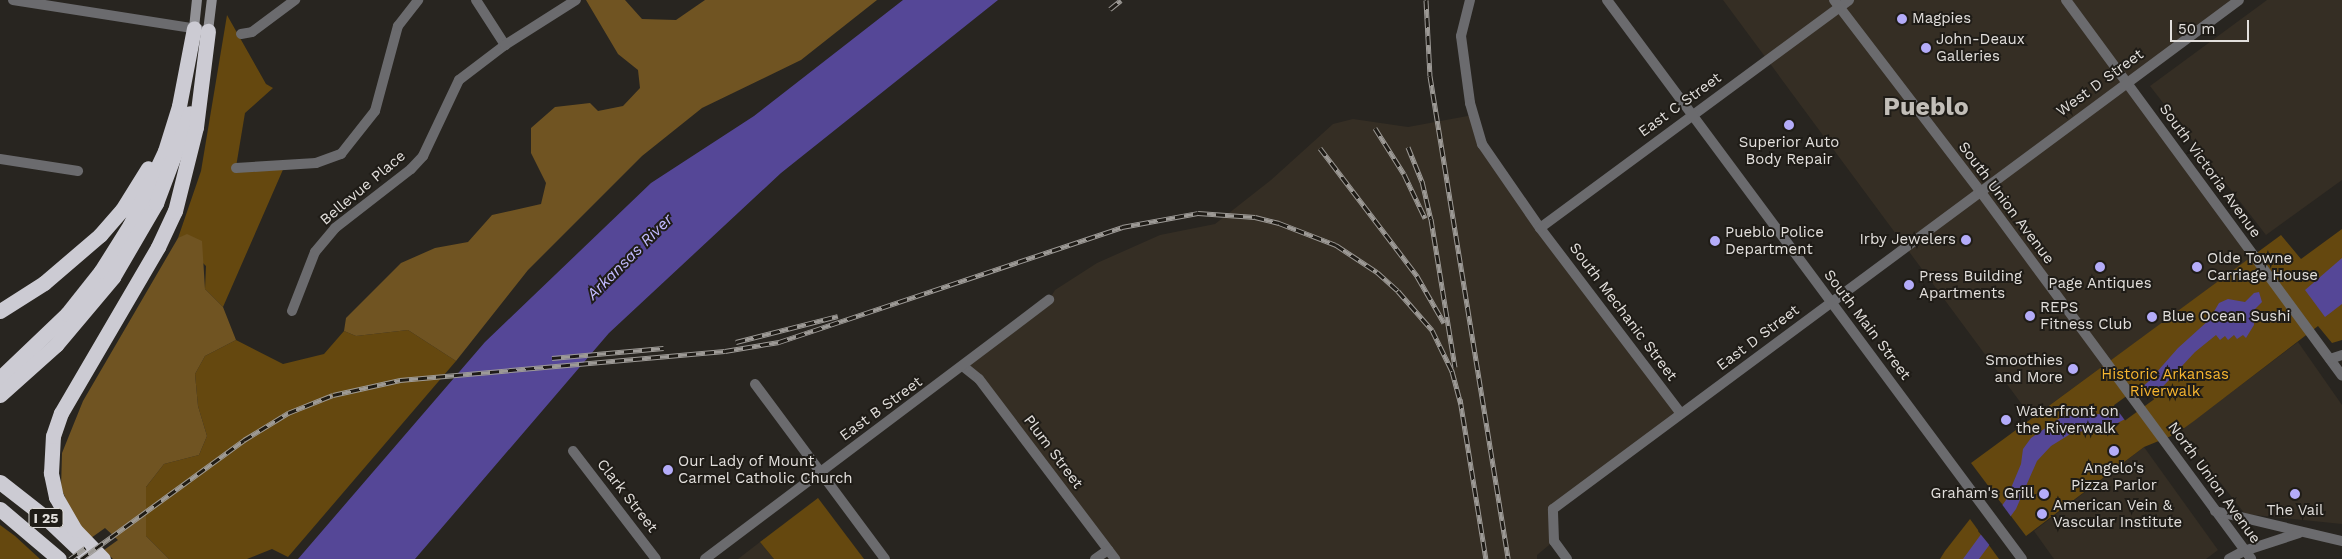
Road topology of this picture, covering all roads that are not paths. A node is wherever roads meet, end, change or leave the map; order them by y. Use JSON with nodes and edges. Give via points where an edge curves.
{"nodes":[{"id":1,"x":13,"y":0,"type":"edge"},
{"id":2,"x":197,"y":0,"type":"edge"},
{"id":3,"x":212,"y":0,"type":"edge"},
{"id":4,"x":295,"y":0,"type":"edge"},
{"id":5,"x":418,"y":0,"type":"edge"},
{"id":6,"x":476,"y":0,"type":"edge"},
{"id":7,"x":1470,"y":0,"type":"edge"},
{"id":8,"x":1849,"y":0,"type":"edge"},
{"id":9,"x":2066,"y":0,"type":"edge"},
{"id":10,"x":2239,"y":0,"type":"edge"},
{"id":11,"x":573,"y":1,"type":"edge"},
{"id":12,"x":1610,"y":3,"type":"edge"},
{"id":13,"x":1837,"y":4,"type":"edge"},
{"id":14,"x":201,"y":30,"type":"junction"},
{"id":15,"x":241,"y":34,"type":"dead end"},
{"id":16,"x":505,"y":45,"type":"junction"},
{"id":17,"x":206,"y":54,"type":"junction"},
{"id":18,"x":2126,"y":82,"type":"junction"},
{"id":19,"x":178,"y":106,"type":"junction"},
{"id":20,"x":1693,"y":115,"type":"junction"},
{"id":21,"x":0,"y":159,"type":"edge"},
{"id":22,"x":236,"y":168,"type":"dead end"},
{"id":23,"x":78,"y":172,"type":"dead end"},
{"id":24,"x":1980,"y":192,"type":"junction"},
{"id":25,"x":1540,"y":228,"type":"junction"},
{"id":26,"x":1049,"y":300,"type":"dead end"},
{"id":27,"x":1832,"y":302,"type":"junction"},
{"id":28,"x":0,"y":311,"type":"edge"},
{"id":29,"x":292,"y":311,"type":"dead end"},
{"id":30,"x":2342,"y":355,"type":"edge"},
{"id":31,"x":2330,"y":359,"type":"junction"},
{"id":32,"x":964,"y":367,"type":"junction"},
{"id":33,"x":2342,"y":376,"type":"edge"},
{"id":34,"x":0,"y":378,"type":"edge"},
{"id":35,"x":756,"y":384,"type":"dead end"},
{"id":36,"x":0,"y":395,"type":"edge"},
{"id":37,"x":1681,"y":414,"type":"junction"},
{"id":38,"x":2152,"y":426,"type":"joint"},
{"id":39,"x":573,"y":451,"type":"dead end"},
{"id":40,"x":820,"y":472,"type":"junction"},
{"id":41,"x":0,"y":482,"type":"edge"},
{"id":42,"x":0,"y":509,"type":"edge"},
{"id":43,"x":2215,"y":510,"type":"junction"},
{"id":44,"x":2300,"y":532,"type":"junction"},
{"id":45,"x":2342,"y":541,"type":"edge"},
{"id":46,"x":1108,"y":550,"type":"junction"},
{"id":47,"x":2248,"y":555,"type":"edge"},
{"id":48,"x":59,"y":559,"type":"edge"},
{"id":49,"x":89,"y":559,"type":"edge"},
{"id":50,"x":104,"y":559,"type":"edge"},
{"id":51,"x":656,"y":559,"type":"edge"},
{"id":52,"x":705,"y":559,"type":"edge"},
{"id":53,"x":885,"y":559,"type":"edge"},
{"id":54,"x":1096,"y":559,"type":"edge"},
{"id":55,"x":1115,"y":559,"type":"edge"},
{"id":56,"x":1567,"y":559,"type":"edge"},
{"id":57,"x":2022,"y":559,"type":"edge"},
{"id":58,"x":2230,"y":559,"type":"edge"}],
"edges":[{"from":1,"to":14,"type":"street"},
{"from":2,"to":14,"type":"main road"},
{"from":3,"to":14,"type":"main road"},
{"from":4,"to":15,"type":"street","via":[[252,32]]},
{"from":5,"to":22,"type":"street","via":[[398,26],[375,111],[341,154],[316,163]]},
{"from":6,"to":16,"type":"street"},
{"from":7,"to":25,"type":"street","via":[[1461,36],[1470,103],[1480,137]]},
{"from":8,"to":13,"type":"street","name":"East C Street"},
{"from":9,"to":18,"type":"street","name":"South Victoria Avenue"},
{"from":10,"to":18,"type":"street","name":"West D Street"},
{"from":11,"to":16,"type":"street","name":"Bellevue Place"},
{"from":12,"to":20,"type":"street","name":"South Main Street"},
{"from":13,"to":20,"type":"street","name":"East C Street"},
{"from":13,"to":24,"type":"street","name":"South Union Avenue"},
{"from":14,"to":17,"type":"highway"},
{"from":14,"to":19,"type":"highway"},
{"from":16,"to":29,"type":"street","name":"Bellevue Place","via":[[459,80],[423,156],[411,170],[335,228],[315,252]]},
{"from":17,"to":36,"type":"highway","via":[[171,169],[128,253],[76,323]]},
{"from":17,"to":50,"type":"highway","via":[[196,127],[175,211],[158,247],[61,413],[53,436],[51,473],[56,498],[72,525]]},
{"from":18,"to":24,"type":"street","name":"West D Street"},
{"from":18,"to":31,"type":"street","name":"South Victoria Avenue"},
{"from":19,"to":28,"type":"highway","via":[[142,181],[111,223],[44,282]]},
{"from":19,"to":34,"type":"highway","via":[[154,176],[116,248],[67,314]]},
{"from":20,"to":25,"type":"street","name":"East C Street"},
{"from":20,"to":27,"type":"street","name":"South Main Street"},
{"from":21,"to":23,"type":"street"},
{"from":24,"to":27,"type":"street","name":"East D Street"},
{"from":24,"to":38,"type":"street","name":"South Union Avenue"},
{"from":25,"to":37,"type":"street","name":"South Mechanic Street"},
{"from":26,"to":32,"type":"street","name":"East B Street"},
{"from":27,"to":37,"type":"street","name":"East D Street"},
{"from":27,"to":57,"type":"street","name":"South Main Street"},
{"from":30,"to":31,"type":"street"},
{"from":31,"to":33,"type":"street","name":"South Victoria Avenue"},
{"from":32,"to":40,"type":"street","name":"East B Street"},
{"from":32,"to":46,"type":"street","name":"Plum Street","via":[[980,379]]},
{"from":35,"to":40,"type":"street"},
{"from":37,"to":56,"type":"street","name":"East D Street","via":[[1553,509],[1554,542]]},
{"from":38,"to":43,"type":"street","name":"North Union Avenue"},
{"from":39,"to":51,"type":"street","name":"Clark Street"},
{"from":40,"to":52,"type":"street","name":"East B Street"},
{"from":40,"to":53,"type":"street"},
{"from":41,"to":49,"type":"highway","number":"I 25","via":[[46,518]]},
{"from":42,"to":48,"type":"highway","number":"I 25"},
{"from":43,"to":44,"type":"street"},
{"from":43,"to":47,"type":"street","name":"North Union Avenue"},
{"from":44,"to":45,"type":"street"},
{"from":44,"to":47,"type":"street"},
{"from":46,"to":54,"type":"street"},
{"from":46,"to":55,"type":"street","name":"Plum Street"},
{"from":47,"to":58,"type":"street"}]}
